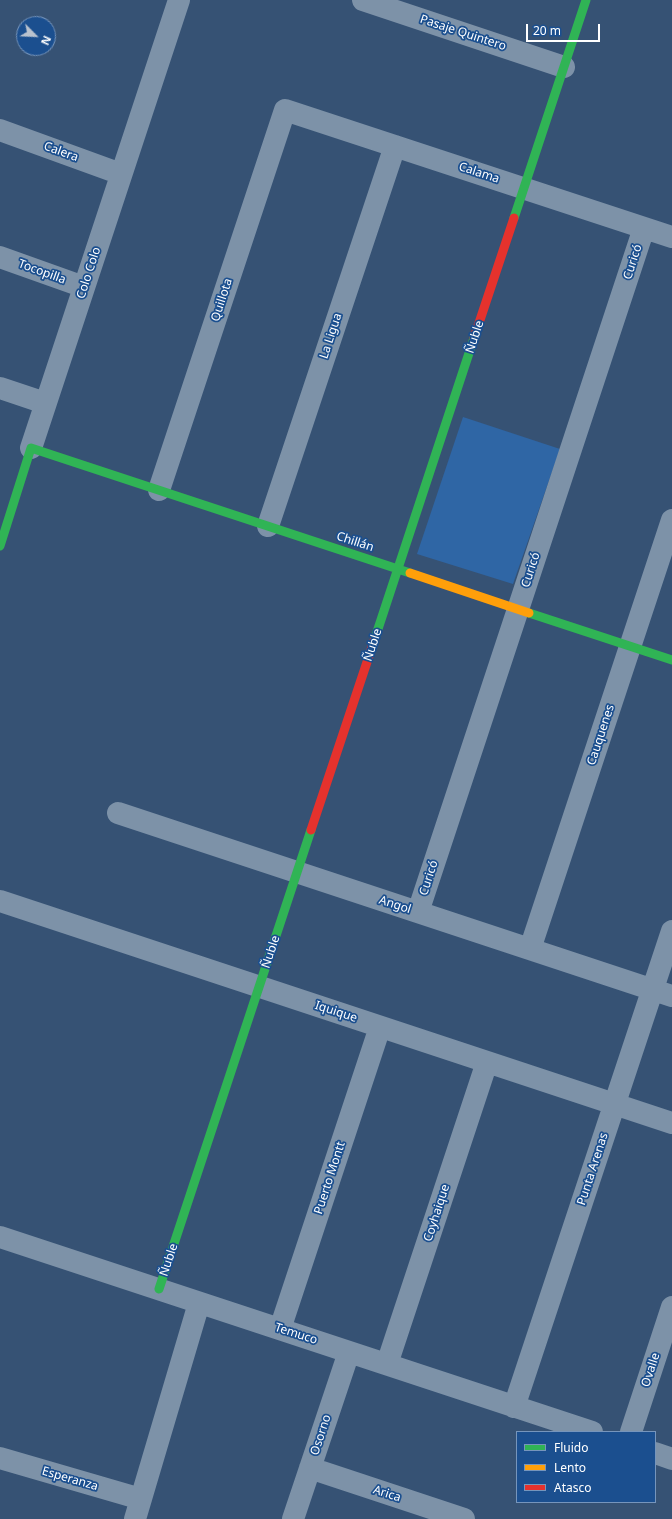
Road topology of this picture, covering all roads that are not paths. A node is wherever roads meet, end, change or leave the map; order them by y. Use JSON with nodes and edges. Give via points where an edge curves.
{"nodes":[{"id":1,"x":179,"y":0,"type":"edge"},
{"id":2,"x":363,"y":0,"type":"edge"},
{"id":3,"x":586,"y":0,"type":"edge"},
{"id":4,"x":564,"y":67,"type":"junction"},
{"id":5,"x":285,"y":110,"type":"joint"},
{"id":6,"x":0,"y":130,"type":"edge"},
{"id":7,"x":395,"y":146,"type":"junction"},
{"id":8,"x":121,"y":174,"type":"junction"},
{"id":9,"x":524,"y":188,"type":"junction"},
{"id":10,"x":644,"y":228,"type":"junction"},
{"id":11,"x":672,"y":237,"type":"edge"},
{"id":12,"x":0,"y":257,"type":"edge"},
{"id":13,"x":84,"y":287,"type":"junction"},
{"id":14,"x":0,"y":388,"type":"edge"},
{"id":15,"x":45,"y":403,"type":"junction"},
{"id":16,"x":31,"y":448,"type":"junction"},
{"id":17,"x":159,"y":490,"type":"junction"},
{"id":18,"x":672,"y":520,"type":"edge"},
{"id":19,"x":268,"y":526,"type":"junction"},
{"id":20,"x":0,"y":546,"type":"edge"},
{"id":21,"x":398,"y":569,"type":"junction"},
{"id":22,"x":518,"y":609,"type":"junction"},
{"id":23,"x":630,"y":646,"type":"junction"},
{"id":24,"x":672,"y":660,"type":"edge"},
{"id":25,"x":118,"y":813,"type":"dead end"},
{"id":26,"x":297,"y":872,"type":"junction"},
{"id":27,"x":0,"y":901,"type":"edge"},
{"id":28,"x":418,"y":912,"type":"junction"},
{"id":29,"x":672,"y":931,"type":"edge"},
{"id":30,"x":530,"y":949,"type":"junction"},
{"id":31,"x":259,"y":987,"type":"junction"},
{"id":32,"x":662,"y":993,"type":"edge"},
{"id":33,"x":380,"y":1027,"type":"junction"},
{"id":34,"x":487,"y":1062,"type":"junction"},
{"id":35,"x":614,"y":1104,"type":"junction"},
{"id":36,"x":672,"y":1124,"type":"edge"},
{"id":37,"x":0,"y":1237,"type":"edge"},
{"id":38,"x":159,"y":1289,"type":"junction"},
{"id":39,"x":200,"y":1303,"type":"junction"},
{"id":40,"x":672,"y":1307,"type":"edge"},
{"id":41,"x":280,"y":1329,"type":"junction"},
{"id":42,"x":349,"y":1352,"type":"junction"},
{"id":43,"x":388,"y":1364,"type":"junction"},
{"id":44,"x":514,"y":1407,"type":"junction"},
{"id":45,"x":589,"y":1431,"type":"edge"},
{"id":46,"x":631,"y":1431,"type":"edge"},
{"id":47,"x":656,"y":1453,"type":"edge"},
{"id":48,"x":0,"y":1458,"type":"edge"},
{"id":49,"x":672,"y":1459,"type":"edge"},
{"id":50,"x":310,"y":1468,"type":"junction"},
{"id":51,"x":138,"y":1509,"type":"edge"},
{"id":52,"x":419,"y":1512,"type":"edge"},
{"id":53,"x":293,"y":1519,"type":"edge"},
{"id":54,"x":464,"y":1519,"type":"edge"}],
"edges":[{"from":1,"to":8,"type":"street","name":"Colo Colo"},
{"from":2,"to":4,"type":"street","name":"Pasaje Quintero"},
{"from":3,"to":4,"type":"street","name":"Ñuble"},
{"from":4,"to":9,"type":"street","name":"Ñuble"},
{"from":5,"to":7,"type":"street","name":"Calama"},
{"from":5,"to":17,"type":"street","name":"Quillota"},
{"from":6,"to":8,"type":"street","name":"Calera"},
{"from":7,"to":9,"type":"street","name":"Calama"},
{"from":7,"to":19,"type":"street","name":"La Ligua"},
{"from":8,"to":13,"type":"street","name":"Colo Colo"},
{"from":9,"to":10,"type":"street","name":"Calama"},
{"from":9,"to":21,"type":"street","name":"Ñuble"},
{"from":10,"to":11,"type":"street","name":"Calama"},
{"from":10,"to":22,"type":"street","name":"Curicó"},
{"from":12,"to":13,"type":"street","name":"Tocopilla"},
{"from":13,"to":15,"type":"street","name":"Colo Colo"},
{"from":14,"to":15,"type":"street"},
{"from":15,"to":16,"type":"street","name":"Colo Colo"},
{"from":16,"to":17,"type":"street","name":"Chillán"},
{"from":16,"to":20,"type":"street","name":"Colo Colo"},
{"from":17,"to":19,"type":"street","name":"Chillán"},
{"from":18,"to":23,"type":"street","name":"Cauquenes"},
{"from":19,"to":21,"type":"street","name":"Chillán"},
{"from":21,"to":22,"type":"street","name":"Chillán"},
{"from":21,"to":26,"type":"street","name":"Ñuble"},
{"from":22,"to":23,"type":"street","name":"Chillán"},
{"from":22,"to":28,"type":"street","name":"Curicó"},
{"from":23,"to":24,"type":"street","name":"Chillán"},
{"from":23,"to":30,"type":"street","name":"Cauquenes"},
{"from":25,"to":26,"type":"street","name":"Angol"},
{"from":26,"to":28,"type":"street","name":"Angol"},
{"from":26,"to":31,"type":"street","name":"Ñuble"},
{"from":27,"to":31,"type":"street","name":"Iquique"},
{"from":28,"to":30,"type":"street","name":"Angol"},
{"from":29,"to":32,"type":"street","name":"Punta Arenas"},
{"from":30,"to":32,"type":"street","name":"Angol"},
{"from":31,"to":33,"type":"street","name":"Iquique"},
{"from":31,"to":38,"type":"street","name":"Ñuble"},
{"from":32,"to":35,"type":"street","name":"Punta Arenas"},
{"from":33,"to":34,"type":"street","name":"Iquique"},
{"from":33,"to":41,"type":"street","name":"Puerto Montt"},
{"from":34,"to":35,"type":"street","name":"Iquique"},
{"from":34,"to":43,"type":"street","name":"Coyhaique"},
{"from":35,"to":36,"type":"street","name":"Iquique"},
{"from":35,"to":44,"type":"street","name":"Punta Arenas"},
{"from":37,"to":38,"type":"street","name":"Temuco"},
{"from":38,"to":39,"type":"street","name":"Temuco"},
{"from":39,"to":41,"type":"street","name":"Temuco"},
{"from":39,"to":51,"type":"street"},
{"from":40,"to":46,"type":"street","name":"Ovalle"},
{"from":41,"to":42,"type":"street","name":"Temuco"},
{"from":42,"to":43,"type":"street","name":"Temuco"},
{"from":42,"to":50,"type":"street","name":"Osorno"},
{"from":43,"to":44,"type":"street","name":"Temuco"},
{"from":44,"to":45,"type":"street","name":"Temuco"},
{"from":47,"to":49,"type":"street"},
{"from":48,"to":51,"type":"street","name":"Esperanza"},
{"from":50,"to":52,"type":"street","name":"Arica"},
{"from":50,"to":53,"type":"street","name":"Osorno"},
{"from":52,"to":54,"type":"street","name":"Arica"}]}
